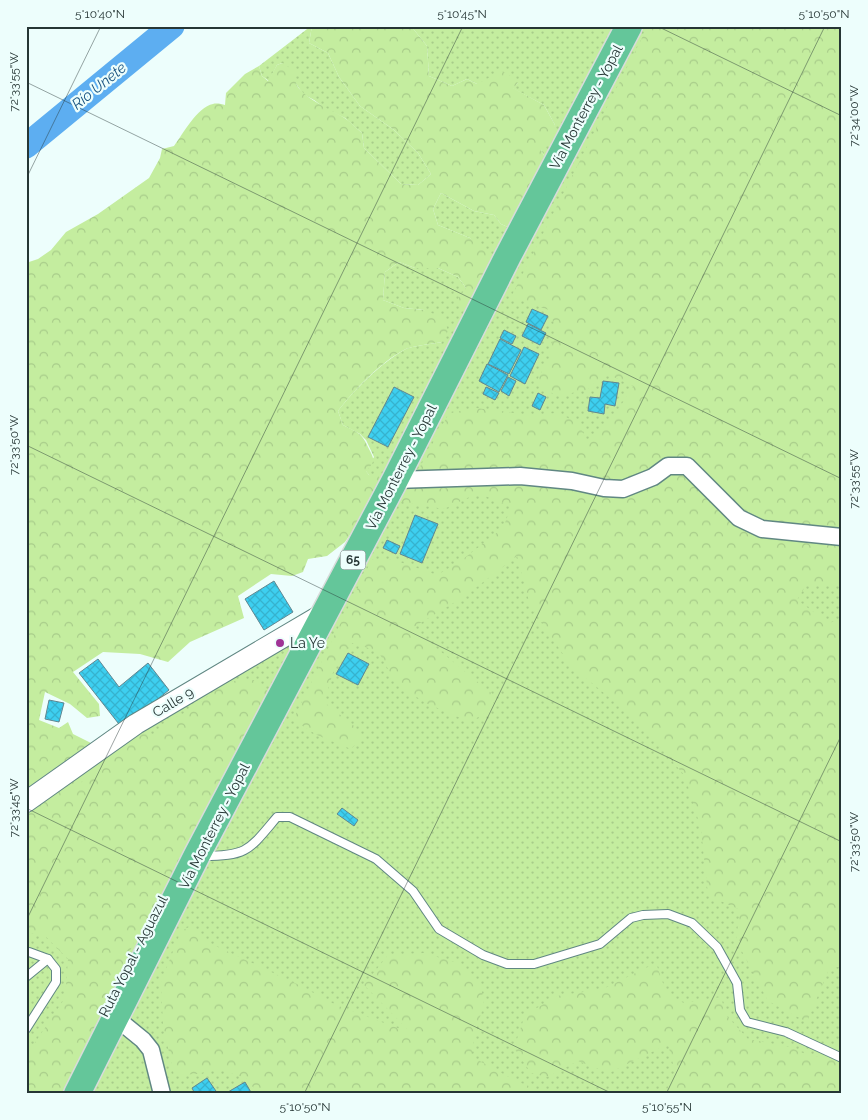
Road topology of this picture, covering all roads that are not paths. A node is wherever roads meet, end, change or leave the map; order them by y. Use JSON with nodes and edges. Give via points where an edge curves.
{"nodes":[{"id":1,"x":629,"y":26,"type":"edge"},
{"id":2,"x":395,"y":480,"type":"junction"},
{"id":3,"x":842,"y":537,"type":"edge"},
{"id":4,"x":326,"y":612,"type":"junction"},
{"id":5,"x":26,"y":802,"type":"edge"},
{"id":6,"x":197,"y":856,"type":"junction"},
{"id":7,"x":26,"y":953,"type":"edge"},
{"id":8,"x":48,"y":959,"type":"junction"},
{"id":9,"x":26,"y":977,"type":"edge"},
{"id":10,"x":30,"y":1017,"type":"edge"},
{"id":11,"x":116,"y":1018,"type":"junction"},
{"id":12,"x":26,"y":1029,"type":"edge"},
{"id":13,"x":842,"y":1058,"type":"edge"},
{"id":14,"x":77,"y":1094,"type":"edge"},
{"id":15,"x":162,"y":1094,"type":"edge"}],
"edges":[{"from":1,"to":2,"type":"highway","name":"Vía Monterrey - Yopal","number":"65"},
{"from":2,"to":3,"type":"street","via":[[520,476],[623,489],[653,477],[668,466],[687,466],[739,518],[762,529]]},
{"from":2,"to":4,"type":"highway","name":"Vía Monterrey - Yopal","number":"65"},
{"from":4,"to":5,"type":"lane","via":[[136,724]]},
{"from":4,"to":6,"type":"lane","name":"Ruta Yopal - Aguazul"},
{"from":6,"to":11,"type":"lane","name":"Ruta Yopal - Aguazul"},
{"from":6,"to":13,"type":"lane","via":[[229,856],[242,852],[253,846],[277,817],[290,817],[376,858],[413,891],[438,929],[483,955],[507,964],[534,964],[600,944],[631,918],[668,914],[692,923],[717,947],[737,983],[740,1010],[747,1022],[786,1032]]},
{"from":7,"to":8,"type":"lane"},
{"from":8,"to":9,"type":"lane"},
{"from":8,"to":10,"type":"lane","via":[[56,969],[56,982]]},
{"from":10,"to":12,"type":"lane"},
{"from":11,"to":14,"type":"lane","name":"Ruta Yopal - Aguazul"},
{"from":11,"to":15,"type":"street","via":[[151,1050]]}]}
